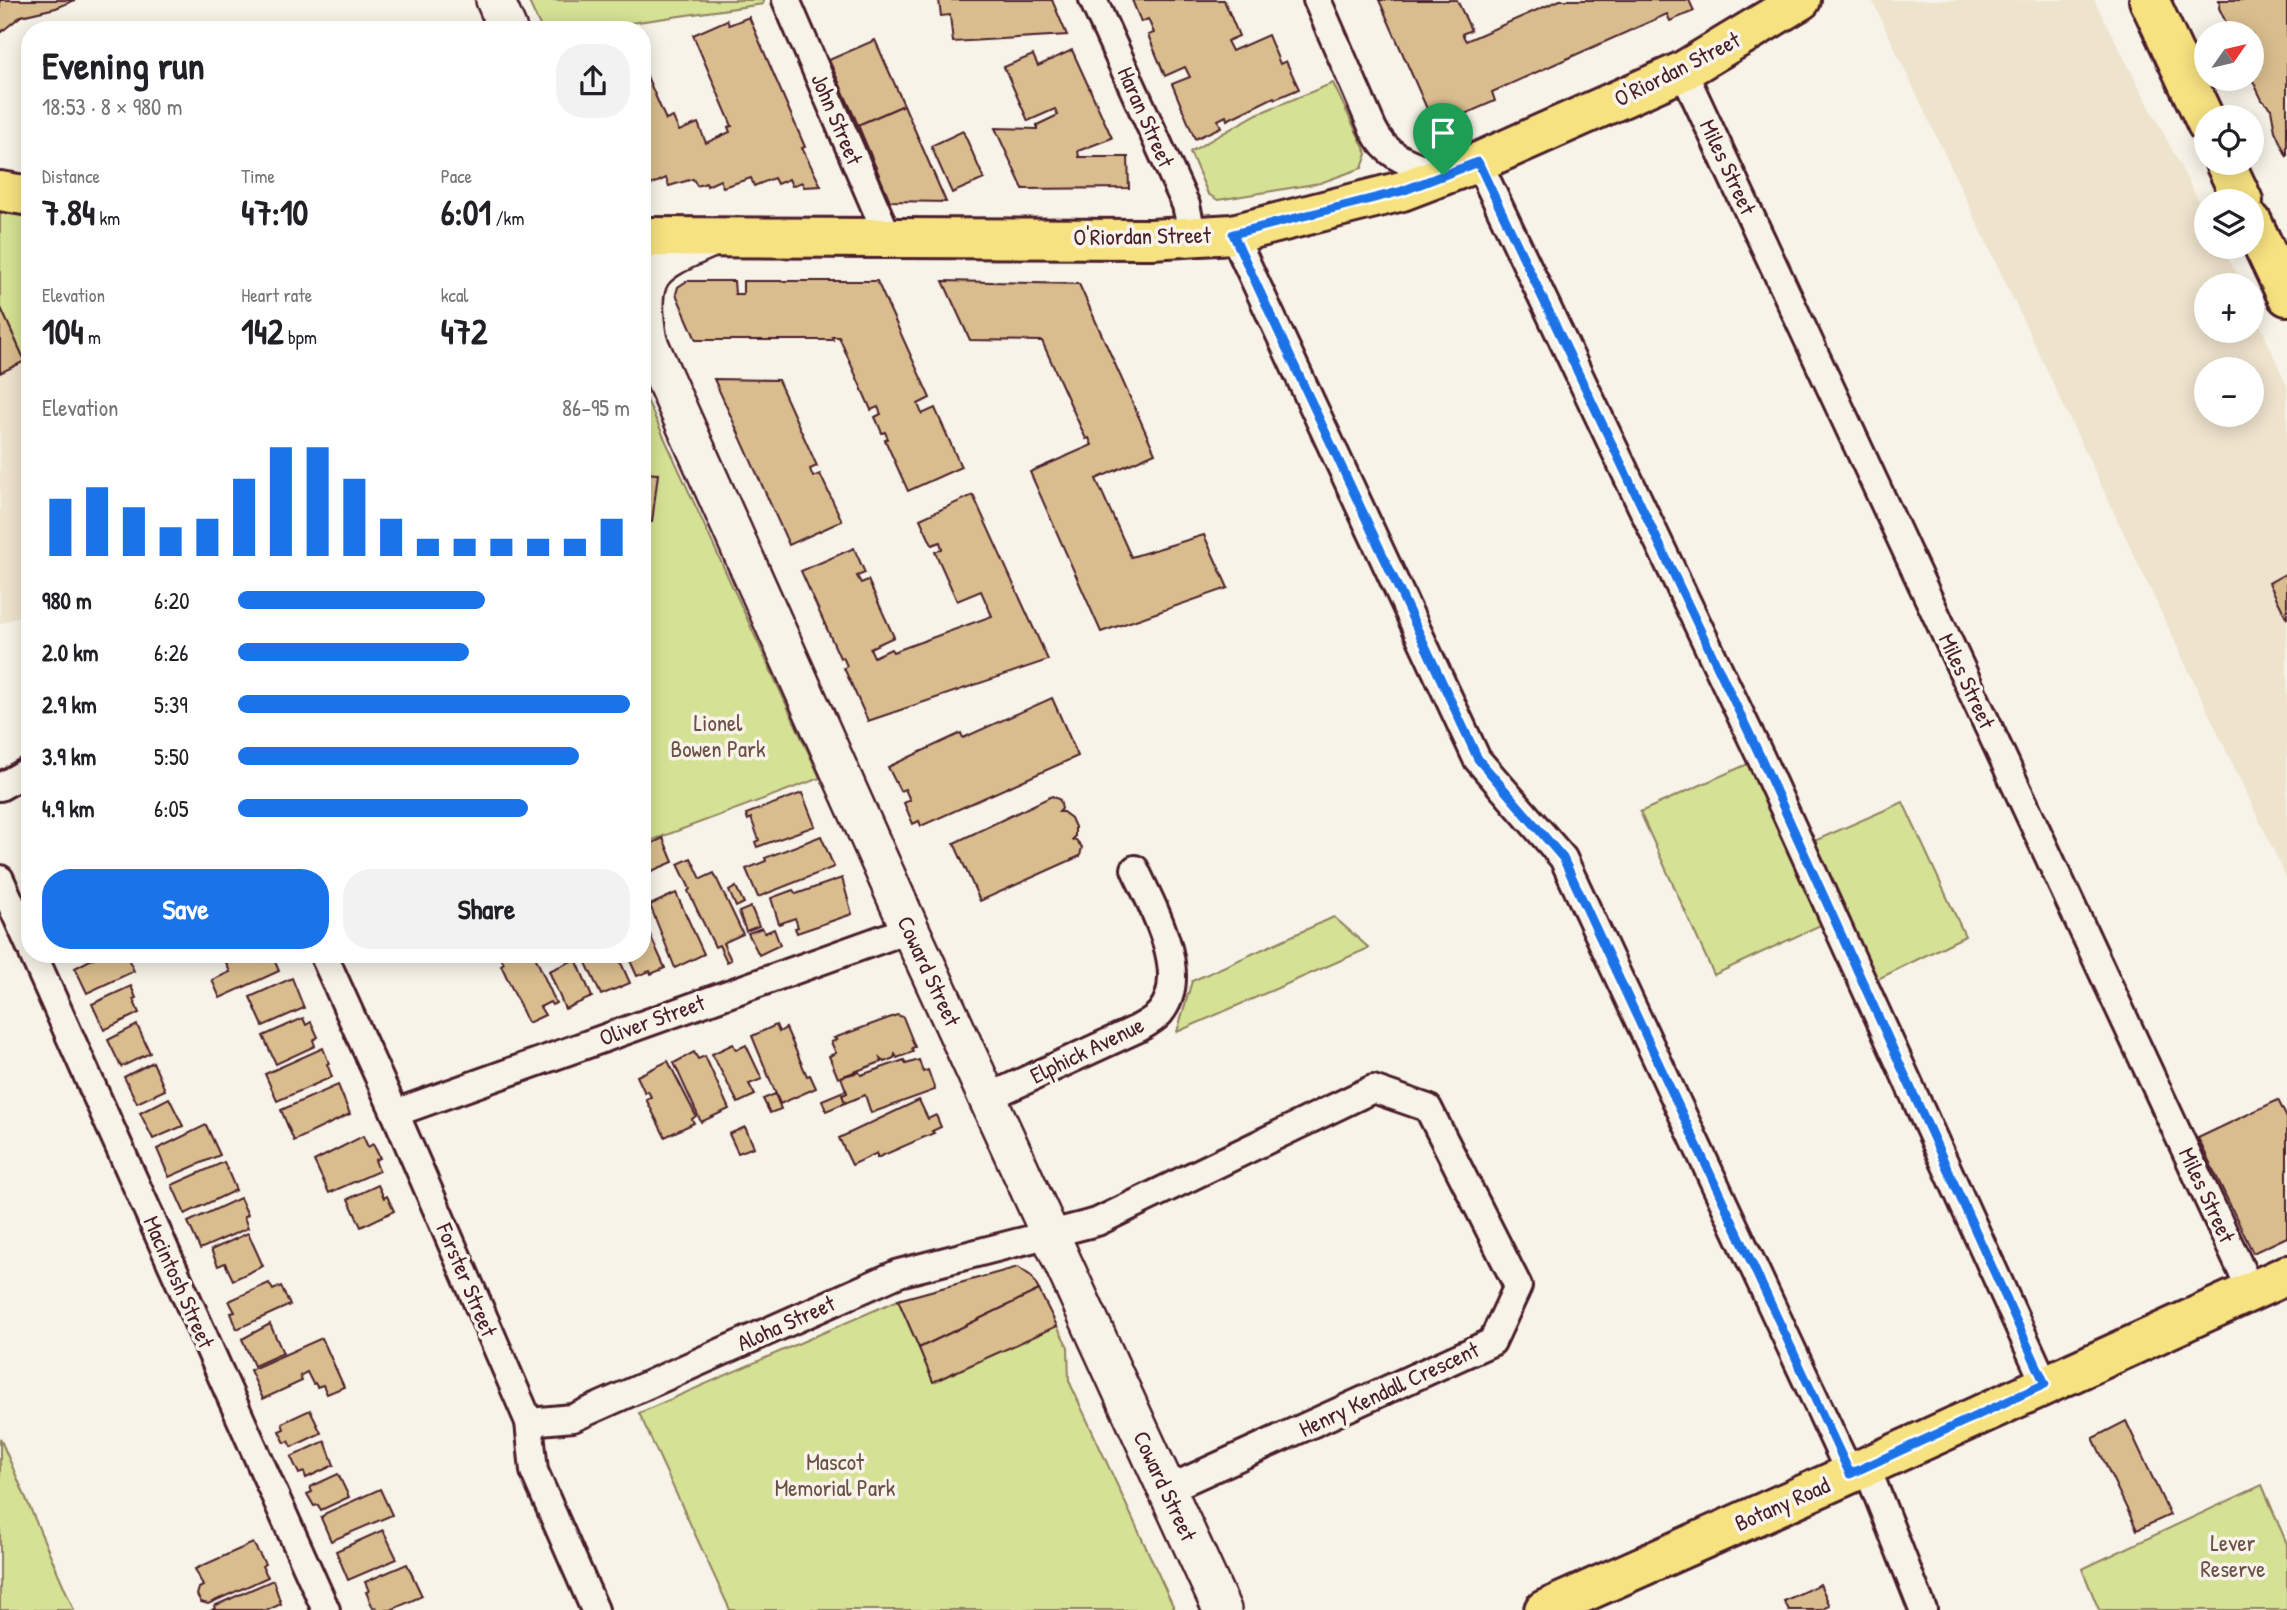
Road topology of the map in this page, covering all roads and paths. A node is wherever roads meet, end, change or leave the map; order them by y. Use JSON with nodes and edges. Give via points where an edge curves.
{"nodes":[{"id":1,"x":495,"y":0,"type":"edge"},
{"id":2,"x":786,"y":0,"type":"edge"},
{"id":3,"x":1093,"y":0,"type":"edge"},
{"id":4,"x":1317,"y":0,"type":"edge"},
{"id":5,"x":1801,"y":0,"type":"edge"},
{"id":6,"x":2149,"y":0,"type":"edge"},
{"id":7,"x":505,"y":21,"type":"edge"},
{"id":8,"x":1683,"y":72,"type":"junction"},
{"id":9,"x":2198,"y":105,"type":"edge"},
{"id":10,"x":0,"y":165,"type":"edge"},
{"id":11,"x":21,"y":168,"type":"edge"},
{"id":12,"x":1460,"y":169,"type":"junction"},
{"id":13,"x":0,"y":191,"type":"edge"},
{"id":14,"x":21,"y":194,"type":"edge"},
{"id":15,"x":1233,"y":234,"type":"junction"},
{"id":16,"x":651,"y":237,"type":"edge"},
{"id":17,"x":888,"y":237,"type":"junction"},
{"id":18,"x":1193,"y":237,"type":"junction"},
{"id":19,"x":712,"y":238,"type":"junction"},
{"id":20,"x":2264,"y":247,"type":"edge"},
{"id":21,"x":651,"y":274,"type":"edge"},
{"id":22,"x":2287,"y":296,"type":"edge"},
{"id":23,"x":651,"y":348,"type":"edge"},
{"id":24,"x":21,"y":775,"type":"edge"},
{"id":25,"x":0,"y":787,"type":"edge"},
{"id":26,"x":1135,"y":869,"type":"dead end"},
{"id":27,"x":0,"y":879,"type":"edge"},
{"id":28,"x":21,"y":926,"type":"edge"},
{"id":29,"x":909,"y":929,"type":"junction"},
{"id":30,"x":37,"y":963,"type":"edge"},
{"id":31,"x":327,"y":963,"type":"edge"},
{"id":32,"x":987,"y":1098,"type":"junction"},
{"id":33,"x":395,"y":1113,"type":"junction"},
{"id":34,"x":1049,"y":1235,"type":"junction"},
{"id":35,"x":2287,"y":1275,"type":"edge"},
{"id":36,"x":2269,"y":1296,"type":"edge"},
{"id":37,"x":2045,"y":1384,"type":"junction"},
{"id":38,"x":529,"y":1422,"type":"junction"},
{"id":39,"x":1862,"y":1480,"type":"junction"},
{"id":40,"x":1168,"y":1489,"type":"junction"},
{"id":41,"x":326,"y":1610,"type":"edge"},
{"id":42,"x":595,"y":1610,"type":"edge"},
{"id":43,"x":1222,"y":1610,"type":"edge"},
{"id":44,"x":1544,"y":1610,"type":"edge"},
{"id":45,"x":1599,"y":1610,"type":"edge"},
{"id":46,"x":1923,"y":1610,"type":"edge"}],
"edges":[{"from":1,"to":7,"type":"street"},
{"from":2,"to":17,"type":"street","name":"John Street"},
{"from":3,"to":18,"type":"street","name":"Haran Street","via":[[1186,205]]},
{"from":4,"to":12,"type":"street","via":[[1383,147],[1399,159]]},
{"from":5,"to":8,"type":"main road","name":"O'Riordan Street"},
{"from":6,"to":9,"type":"main road"},
{"from":8,"to":12,"type":"main road","name":"O'Riordan Street"},
{"from":8,"to":36,"type":"street","name":"Miles Street"},
{"from":10,"to":11,"type":"main road"},
{"from":12,"to":15,"type":"main road","name":"O'Riordan Street","via":[[1402,191]]},
{"from":12,"to":37,"type":"street","via":[[1761,758]]},
{"from":13,"to":14,"type":"main road"},
{"from":15,"to":18,"type":"main road","name":"O'Riordan Street"},
{"from":15,"to":39,"type":"street","via":[[1478,759],[1563,858]]},
{"from":16,"to":19,"type":"main road","name":"O'Riordan Street"},
{"from":17,"to":18,"type":"main road","name":"O'Riordan Street"},
{"from":17,"to":19,"type":"main road","name":"O'Riordan Street"},
{"from":19,"to":21,"type":"street","name":"Coward Street","via":[[669,258]]},
{"from":20,"to":22,"type":"main road"},
{"from":23,"to":29,"type":"street","name":"Coward Street"},
{"from":24,"to":25,"type":"street"},
{"from":26,"to":32,"type":"street","name":"Elphick Avenue","via":[[1165,935],[1172,969],[1169,995],[1159,1014],[1137,1029]]},
{"from":27,"to":28,"type":"street"},
{"from":29,"to":32,"type":"street","name":"Coward Street"},
{"from":29,"to":33,"type":"street","name":"Oliver Street"},
{"from":30,"to":41,"type":"street","name":"Macintosh Street"},
{"from":31,"to":33,"type":"street","name":"Forster Street"},
{"from":32,"to":34,"type":"street","name":"Coward Street"},
{"from":33,"to":38,"type":"street","name":"Forster Street"},
{"from":34,"to":38,"type":"street","name":"Aloha Street","via":[[899,1273],[573,1418]]},
{"from":34,"to":40,"type":"street","name":"Coward Street"},
{"from":34,"to":40,"type":"street","name":"Henry Kendall Crescent","via":[[1097,1222],[1373,1089],[1428,1108],[1518,1286],[1492,1342]]},
{"from":35,"to":36,"type":"main road","name":"Botany Road"},
{"from":36,"to":37,"type":"main road","name":"Botany Road"},
{"from":36,"to":39,"type":"main road","name":"Botany Road"},
{"from":37,"to":39,"type":"main road","name":"Botany Road"},
{"from":38,"to":42,"type":"street","name":"Forster Street","via":[[534,1471]]},
{"from":39,"to":44,"type":"main road","name":"Botany Road"},
{"from":39,"to":45,"type":"main road","name":"Botany Road"},
{"from":39,"to":46,"type":"street"},
{"from":40,"to":43,"type":"street","name":"Coward Street"}]}
